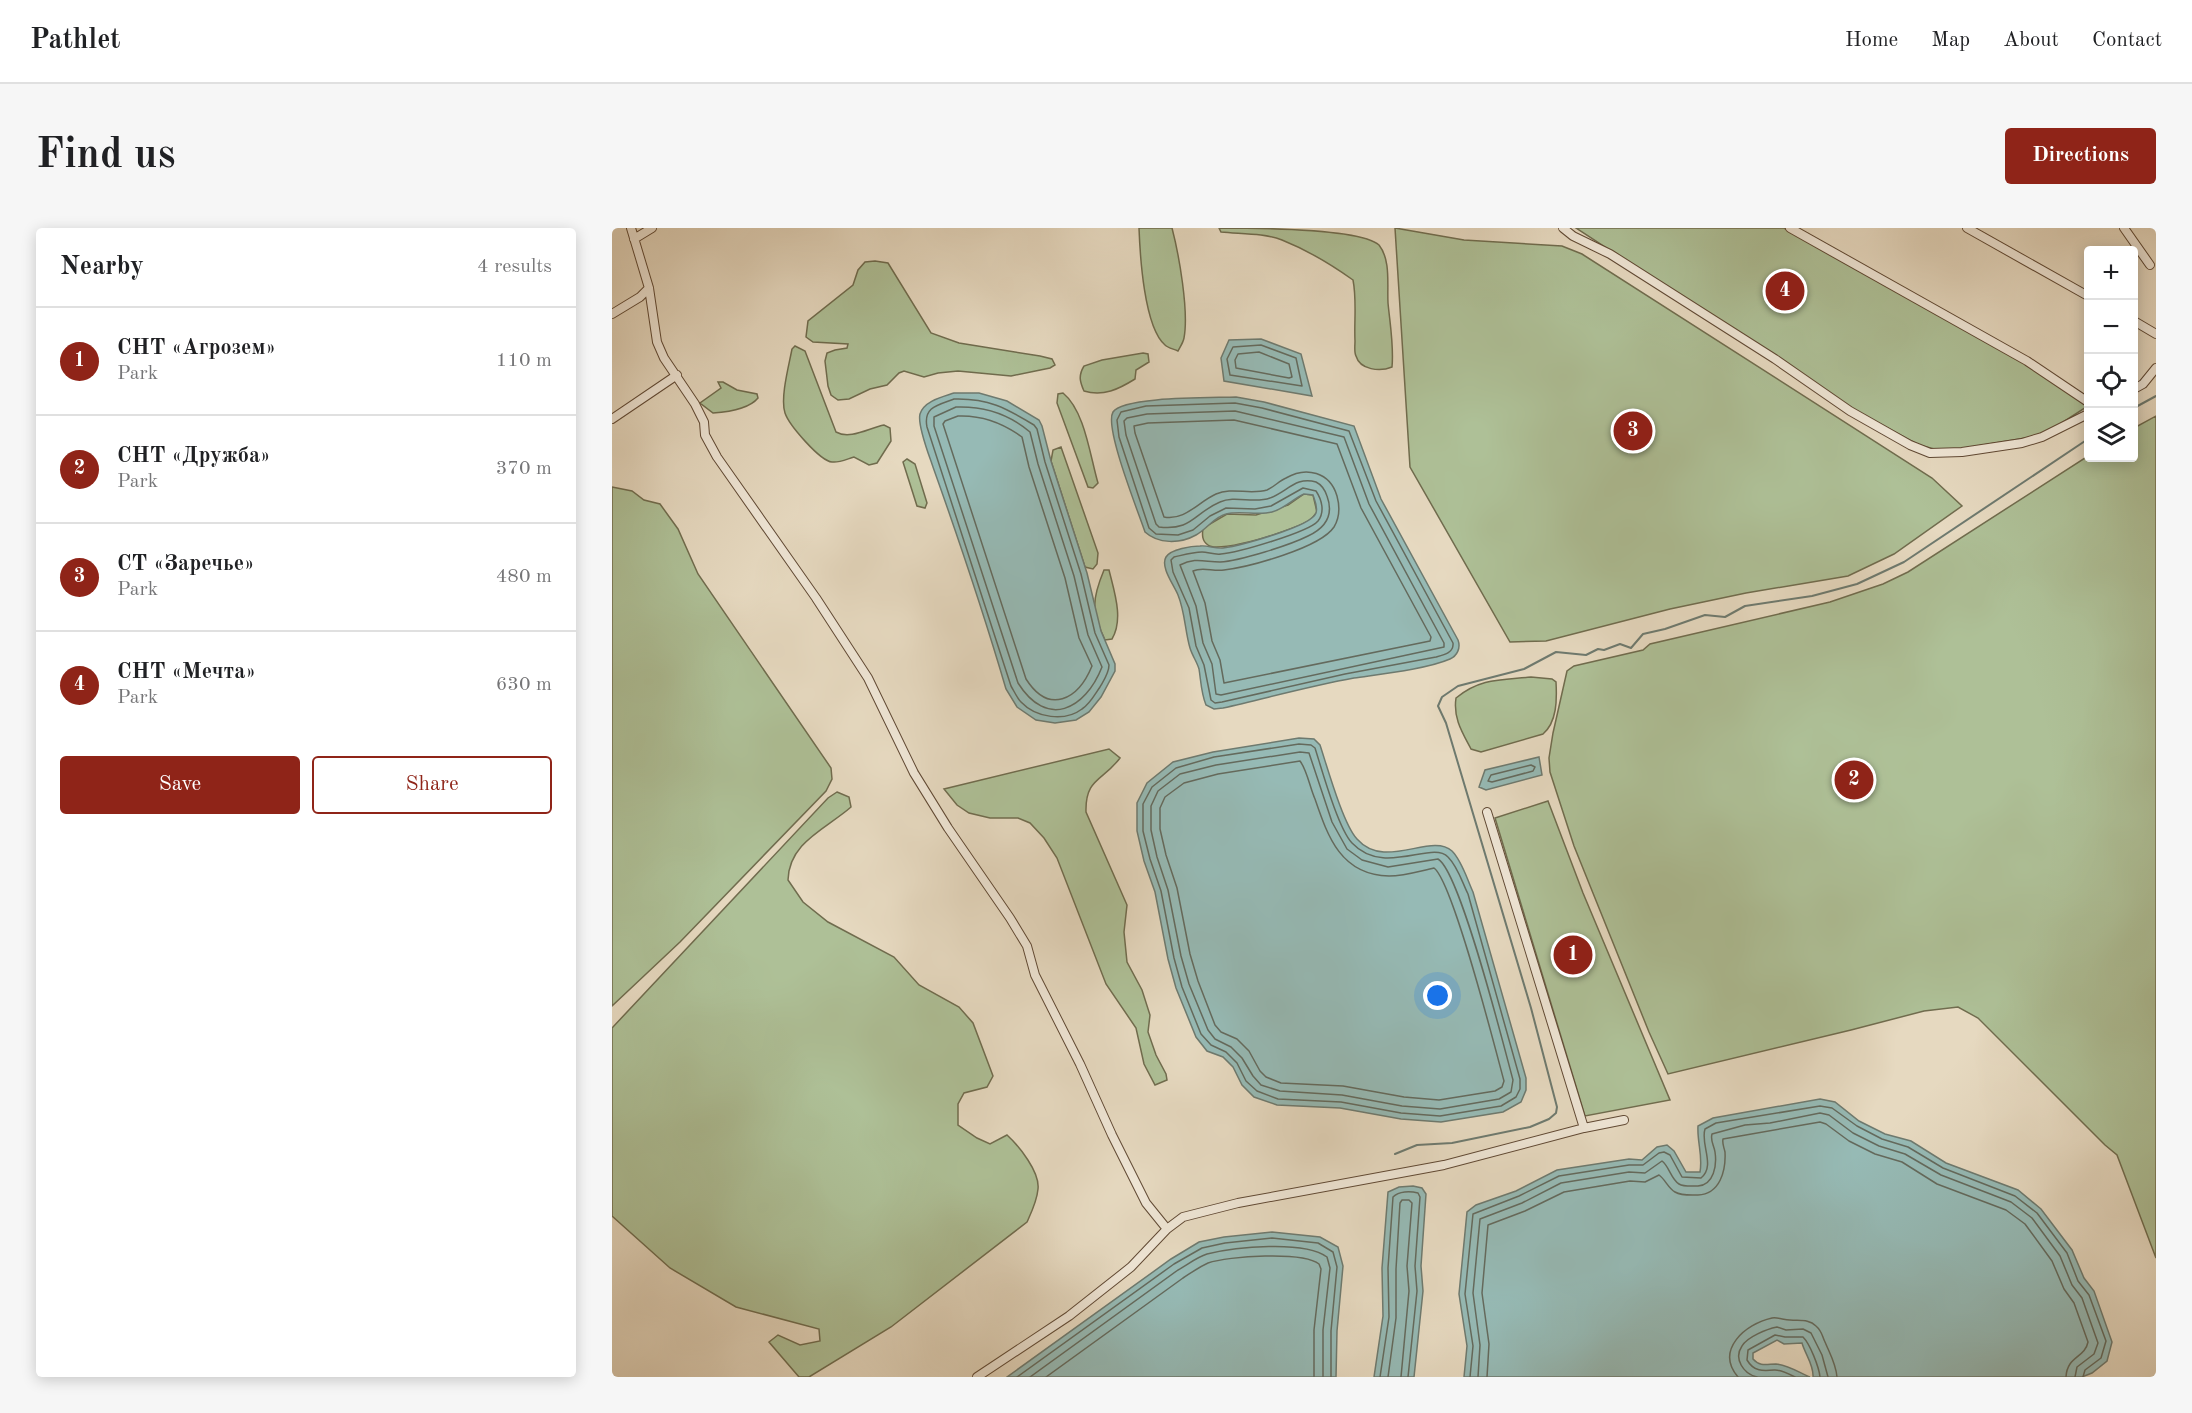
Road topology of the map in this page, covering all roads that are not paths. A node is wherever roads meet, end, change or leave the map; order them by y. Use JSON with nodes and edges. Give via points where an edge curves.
{"nodes":[{"id":1,"x":631,"y":228,"type":"edge"},
{"id":2,"x":652,"y":228,"type":"edge"},
{"id":3,"x":1563,"y":228,"type":"edge"},
{"id":4,"x":1790,"y":228,"type":"edge"},
{"id":5,"x":1967,"y":228,"type":"edge"},
{"id":6,"x":2124,"y":228,"type":"edge"},
{"id":7,"x":634,"y":239,"type":"junction"},
{"id":8,"x":2150,"y":265,"type":"dead end"},
{"id":9,"x":649,"y":288,"type":"junction"},
{"id":10,"x":2084,"y":294,"type":"edge"},
{"id":11,"x":612,"y":314,"type":"edge"},
{"id":12,"x":2138,"y":324,"type":"edge"},
{"id":13,"x":2156,"y":334,"type":"edge"},
{"id":14,"x":2156,"y":368,"type":"edge"},
{"id":15,"x":677,"y":375,"type":"junction"},
{"id":16,"x":2138,"y":386,"type":"edge"},
{"id":17,"x":2084,"y":399,"type":"edge"},
{"id":18,"x":2084,"y":416,"type":"edge"},
{"id":19,"x":612,"y":419,"type":"edge"},
{"id":20,"x":1487,"y":812,"type":"dead end"},
{"id":21,"x":1624,"y":1120,"type":"dead end"},
{"id":22,"x":1584,"y":1128,"type":"junction"},
{"id":23,"x":1167,"y":1229,"type":"junction"},
{"id":24,"x":977,"y":1377,"type":"edge"}],
"edges":[{"from":1,"to":7,"type":"street"},
{"from":2,"to":7,"type":"street"},
{"from":3,"to":18,"type":"street","via":[[1775,359],[1850,411],[1930,453],[2022,443]]},
{"from":4,"to":17,"type":"street","via":[[2027,361]]},
{"from":5,"to":10,"type":"street"},
{"from":6,"to":8,"type":"street"},
{"from":7,"to":9,"type":"street"},
{"from":9,"to":11,"type":"street"},
{"from":9,"to":15,"type":"street","via":[[657,342]]},
{"from":12,"to":13,"type":"street"},
{"from":14,"to":16,"type":"street"},
{"from":15,"to":19,"type":"street"},
{"from":15,"to":23,"type":"street","via":[[704,422],[705,435],[717,457],[868,678],[914,773],[1027,946],[1035,975],[1146,1203]]},
{"from":20,"to":22,"type":"street"},
{"from":21,"to":22,"type":"street"},
{"from":22,"to":23,"type":"street","via":[[1444,1165],[1201,1212],[1183,1217]]},
{"from":23,"to":24,"type":"street","via":[[1131,1268],[1069,1316]]}]}
